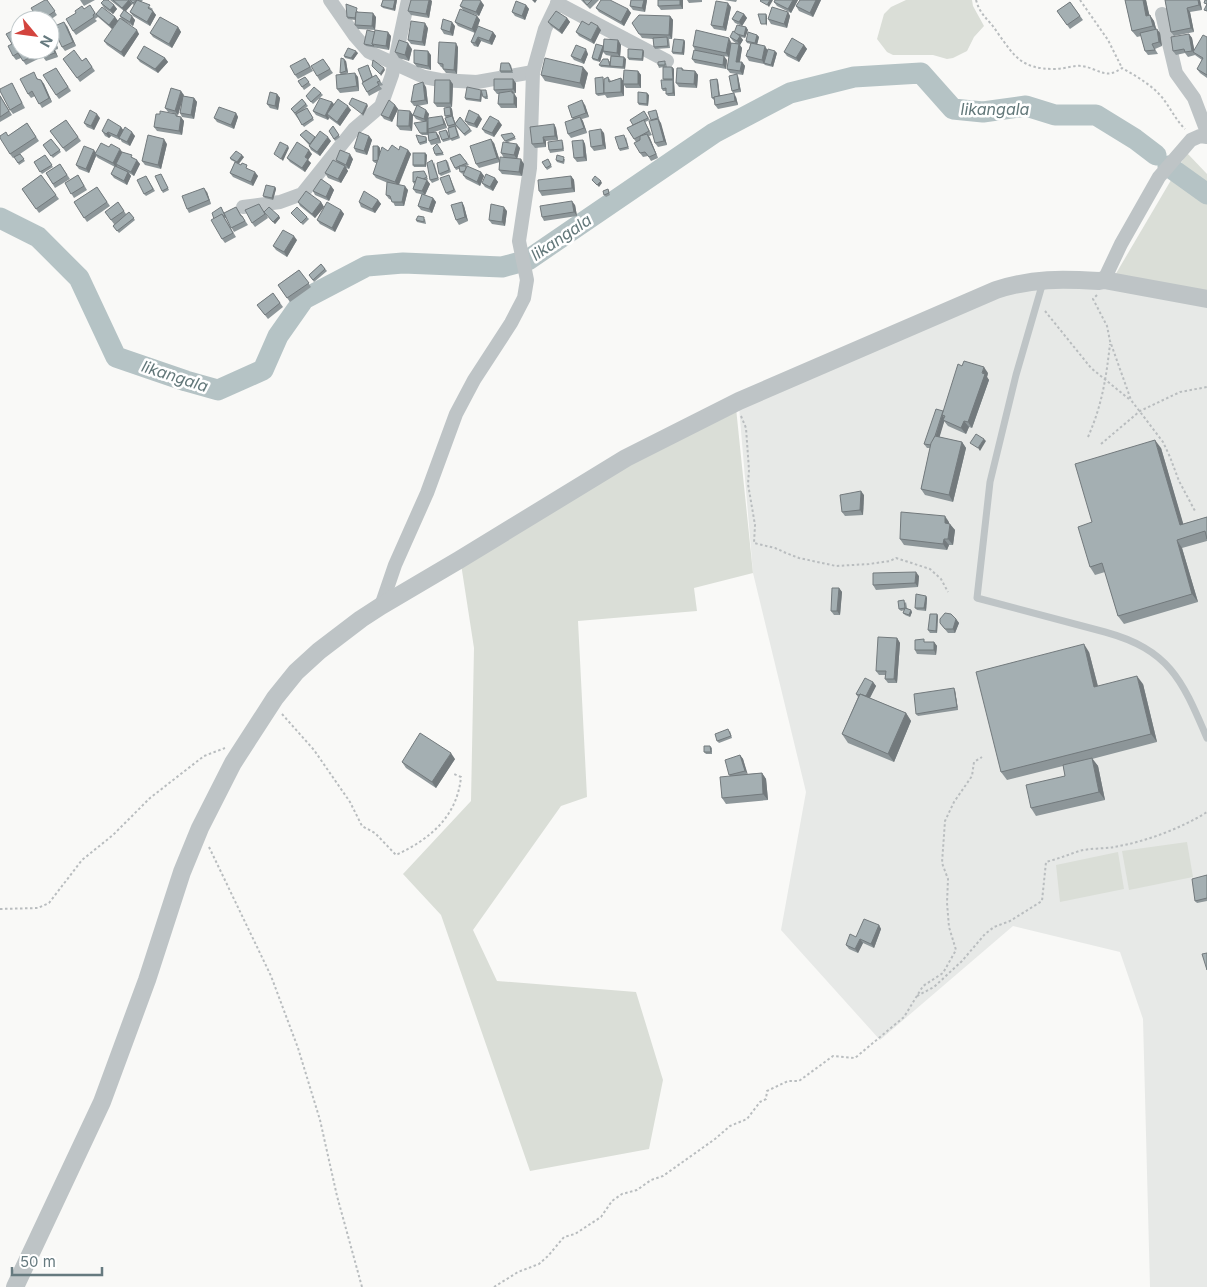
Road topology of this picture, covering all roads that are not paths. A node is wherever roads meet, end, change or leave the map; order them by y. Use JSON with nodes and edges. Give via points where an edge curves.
{"nodes":[{"id":1,"x":330,"y":0,"type":"edge"},
{"id":2,"x":408,"y":0,"type":"edge"},
{"id":3,"x":558,"y":2,"type":"edge"},
{"id":4,"x":1162,"y":14,"type":"dead end"},
{"id":5,"x":667,"y":61,"type":"edge"},
{"id":6,"x":394,"y":64,"type":"junction"},
{"id":7,"x":533,"y":72,"type":"junction"},
{"id":8,"x":1207,"y":132,"type":"edge"},
{"id":9,"x":1207,"y":137,"type":"edge"},
{"id":10,"x":243,"y":207,"type":"dead end"},
{"id":11,"x":1043,"y":279,"type":"junction"},
{"id":12,"x":1102,"y":281,"type":"junction"},
{"id":13,"x":1207,"y":299,"type":"edge"},
{"id":14,"x":381,"y":606,"type":"junction"},
{"id":15,"x":1207,"y":738,"type":"edge"},
{"id":16,"x":15,"y":1287,"type":"edge"}],
"edges":[{"from":1,"to":6,"type":"street","via":[[364,47]]},
{"from":2,"to":6,"type":"street"},
{"from":3,"to":5,"type":"street"},
{"from":3,"to":7,"type":"street"},
{"from":4,"to":8,"type":"street","via":[[1176,73],[1194,98]]},
{"from":6,"to":7,"type":"street","via":[[424,77],[464,82]]},
{"from":6,"to":10,"type":"street","via":[[381,106],[354,129],[302,194],[280,202]]},
{"from":7,"to":14,"type":"street","via":[[530,168],[519,240],[527,288],[511,323],[456,414]]},
{"from":9,"to":12,"type":"street","via":[[1191,140],[1158,177]]},
{"from":11,"to":12,"type":"street"},
{"from":11,"to":14,"type":"street","via":[[996,290],[739,401],[613,465]]},
{"from":11,"to":15,"type":"lane","via":[[990,482],[977,598],[1125,637],[1138,644],[1154,654],[1176,676]]},
{"from":12,"to":13,"type":"street"},
{"from":14,"to":16,"type":"street","via":[[319,650],[296,672],[279,692],[233,763],[182,872],[102,1102]]}]}
